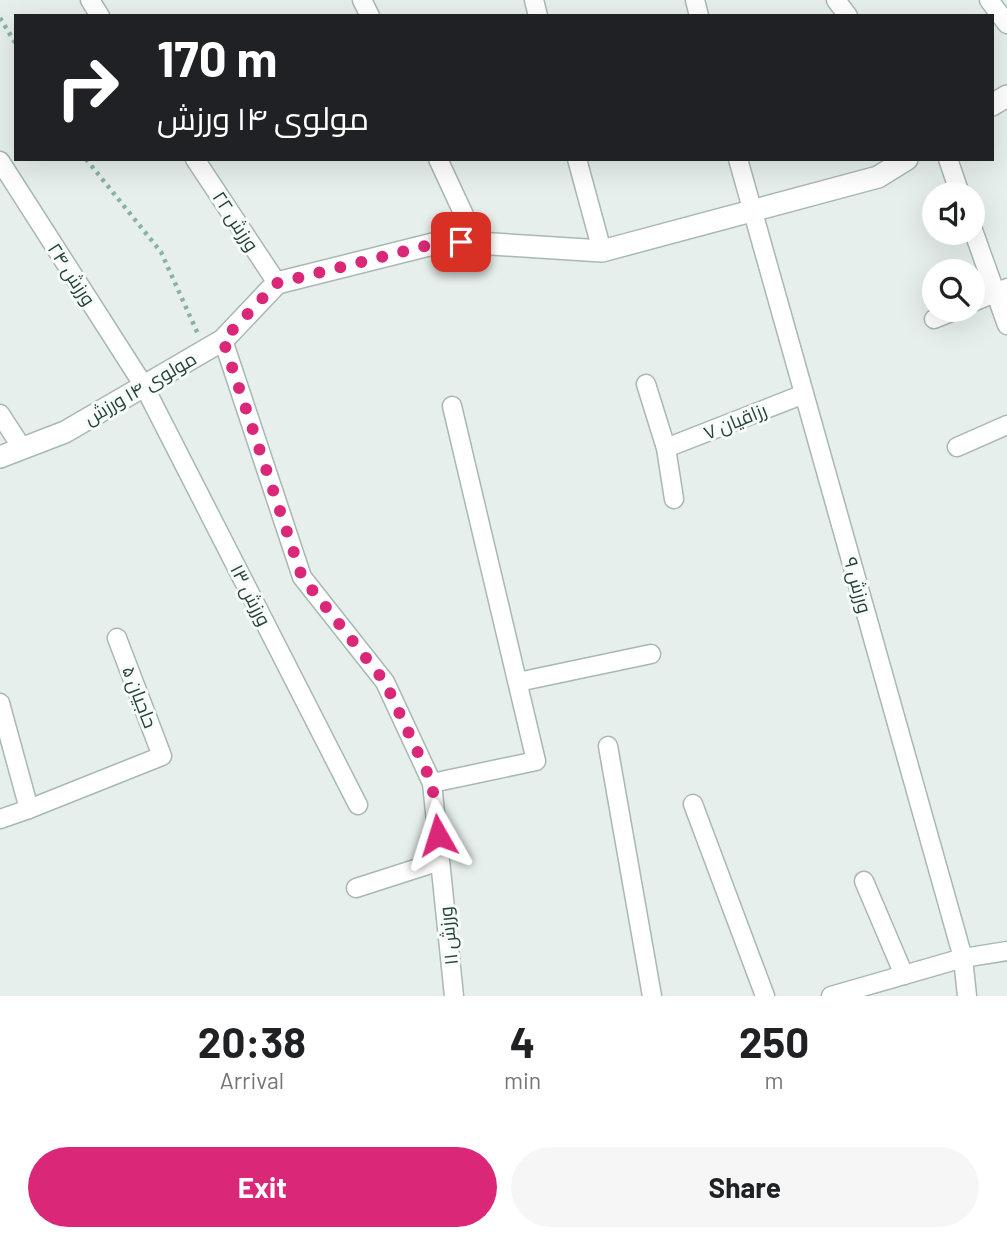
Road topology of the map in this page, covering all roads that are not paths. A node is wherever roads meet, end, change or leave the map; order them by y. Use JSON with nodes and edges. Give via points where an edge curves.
{"nodes":[{"id":1,"x":989,"y":0,"type":"edge"},
{"id":2,"x":1007,"y":24,"type":"edge"},
{"id":3,"x":0,"y":161,"type":"edge"},
{"id":4,"x":196,"y":161,"type":"edge"},
{"id":5,"x":439,"y":161,"type":"edge"},
{"id":6,"x":578,"y":161,"type":"edge"},
{"id":7,"x":739,"y":161,"type":"edge"},
{"id":8,"x":903,"y":161,"type":"edge"},
{"id":9,"x":949,"y":161,"type":"edge"},
{"id":10,"x":956,"y":182,"type":"edge"},
{"id":11,"x":752,"y":212,"type":"junction"},
{"id":12,"x":477,"y":243,"type":"junction"},
{"id":13,"x":980,"y":245,"type":"edge"},
{"id":14,"x":602,"y":251,"type":"junction"},
{"id":15,"x":277,"y":283,"type":"junction"},
{"id":16,"x":1001,"y":290,"type":"edge"},
{"id":17,"x":1007,"y":325,"type":"edge"},
{"id":18,"x":214,"y":345,"type":"junction"},
{"id":19,"x":646,"y":384,"type":"dead end"},
{"id":20,"x":144,"y":386,"type":"junction"},
{"id":21,"x":804,"y":394,"type":"junction"},
{"id":22,"x":452,"y":406,"type":"dead end"},
{"id":23,"x":0,"y":414,"type":"edge"},
{"id":24,"x":1007,"y":425,"type":"edge"},
{"id":25,"x":957,"y":447,"type":"dead end"},
{"id":26,"x":22,"y":448,"type":"junction"},
{"id":27,"x":666,"y":448,"type":"junction"},
{"id":28,"x":0,"y":457,"type":"edge"},
{"id":29,"x":674,"y":499,"type":"dead end"},
{"id":30,"x":117,"y":638,"type":"dead end"},
{"id":31,"x":651,"y":654,"type":"dead end"},
{"id":32,"x":518,"y":682,"type":"junction"},
{"id":33,"x":0,"y":703,"type":"edge"},
{"id":34,"x":608,"y":746,"type":"dead end"},
{"id":35,"x":432,"y":783,"type":"junction"},
{"id":36,"x":358,"y":804,"type":"dead end"},
{"id":37,"x":693,"y":804,"type":"dead end"},
{"id":38,"x":29,"y":809,"type":"junction"},
{"id":39,"x":0,"y":818,"type":"edge"},
{"id":40,"x":440,"y":861,"type":"junction"},
{"id":41,"x":864,"y":881,"type":"dead end"},
{"id":42,"x":356,"y":887,"type":"dead end"},
{"id":43,"x":1007,"y":951,"type":"edge"},
{"id":44,"x":963,"y":958,"type":"junction"},
{"id":45,"x":904,"y":975,"type":"junction"},
{"id":46,"x":454,"y":996,"type":"edge"},
{"id":47,"x":652,"y":996,"type":"edge"},
{"id":48,"x":765,"y":996,"type":"edge"},
{"id":49,"x":831,"y":996,"type":"edge"},
{"id":50,"x":967,"y":996,"type":"edge"}],
"edges":[{"from":1,"to":2,"type":"street"},
{"from":3,"to":20,"type":"street","name":"ورزش ۲۴"},
{"from":4,"to":15,"type":"street","name":"ورزش ۲۲"},
{"from":5,"to":12,"type":"street"},
{"from":6,"to":14,"type":"street"},
{"from":7,"to":11,"type":"street","name":"ورزش ۹"},
{"from":8,"to":11,"type":"street","via":[[878,177]]},
{"from":9,"to":10,"type":"street"},
{"from":11,"to":14,"type":"street"},
{"from":11,"to":21,"type":"street","name":"ورزش ۹"},
{"from":12,"to":14,"type":"street"},
{"from":12,"to":15,"type":"street","via":[[445,241]]},
{"from":13,"to":16,"type":"street"},
{"from":15,"to":18,"type":"street","name":"مولوی ۱۴ ورزش"},
{"from":16,"to":17,"type":"street"},
{"from":18,"to":20,"type":"street","name":"مولوی ۱۴ ورزش"},
{"from":18,"to":35,"type":"street","name":"ورزش ۱۱","via":[[302,577],[385,682]]},
{"from":19,"to":27,"type":"street"},
{"from":20,"to":26,"type":"street","name":"مولوی ۱۴ ورزش","via":[[65,432]]},
{"from":20,"to":36,"type":"street","name":"ورزش ۱۳"},
{"from":21,"to":27,"type":"street","name":"رزاقیان ۷"},
{"from":21,"to":44,"type":"street","name":"ورزش ۹"},
{"from":22,"to":32,"type":"street"},
{"from":23,"to":26,"type":"street"},
{"from":24,"to":25,"type":"street"},
{"from":26,"to":28,"type":"street","name":"مولوی ۱۴ ورزش"},
{"from":27,"to":29,"type":"street"},
{"from":30,"to":38,"type":"street","name":"حاجیان ۵","via":[[162,756]]},
{"from":31,"to":32,"type":"street"},
{"from":32,"to":35,"type":"street","via":[[536,761]]},
{"from":33,"to":38,"type":"street"},
{"from":34,"to":47,"type":"street"},
{"from":35,"to":40,"type":"street","name":"ورزش ۱۱"},
{"from":37,"to":48,"type":"street"},
{"from":38,"to":39,"type":"street"},
{"from":40,"to":42,"type":"street"},
{"from":40,"to":46,"type":"street","name":"ورزش ۱۱"},
{"from":41,"to":45,"type":"street"},
{"from":43,"to":44,"type":"street"},
{"from":44,"to":45,"type":"street"},
{"from":44,"to":50,"type":"street","name":"ورزش ۹"},
{"from":45,"to":49,"type":"street"}]}
